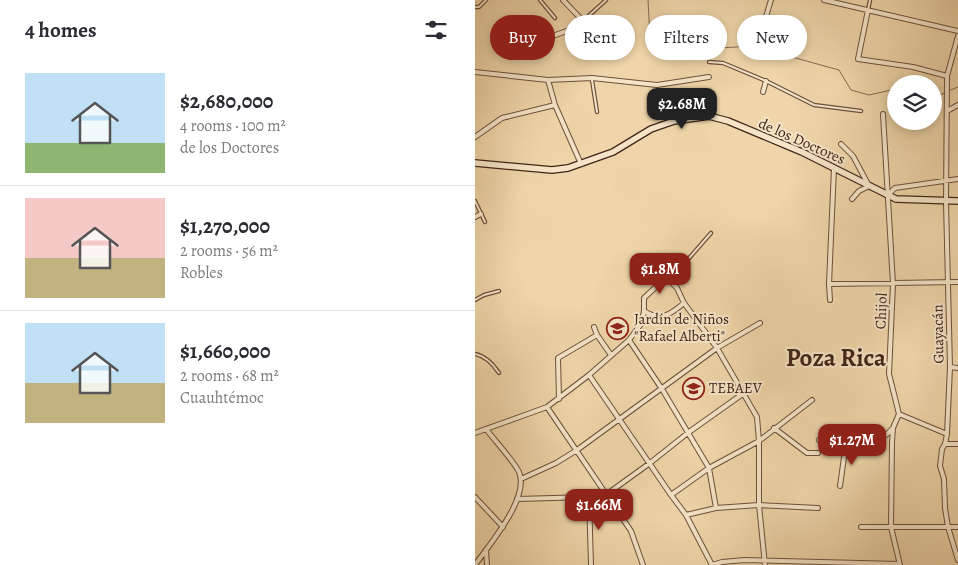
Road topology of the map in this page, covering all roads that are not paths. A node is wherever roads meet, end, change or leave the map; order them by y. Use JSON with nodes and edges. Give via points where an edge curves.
{"nodes":[{"id":1,"x":486,"y":0,"type":"edge"},
{"id":2,"x":563,"y":0,"type":"edge"},
{"id":3,"x":606,"y":0,"type":"edge"},
{"id":4,"x":771,"y":0,"type":"edge"},
{"id":5,"x":824,"y":0,"type":"edge"},
{"id":6,"x":870,"y":0,"type":"edge"},
{"id":7,"x":542,"y":1,"type":"edge"},
{"id":8,"x":475,"y":8,"type":"edge"},
{"id":9,"x":868,"y":10,"type":"junction"},
{"id":10,"x":553,"y":15,"type":"edge"},
{"id":11,"x":577,"y":15,"type":"edge"},
{"id":12,"x":590,"y":15,"type":"edge"},
{"id":13,"x":766,"y":15,"type":"edge"},
{"id":14,"x":958,"y":31,"type":"edge"},
{"id":15,"x":958,"y":36,"type":"edge"},
{"id":16,"x":709,"y":62,"type":"dead end"},
{"id":17,"x":475,"y":72,"type":"edge"},
{"id":18,"x":947,"y":76,"type":"junction"},
{"id":19,"x":709,"y":77,"type":"dead end"},
{"id":20,"x":592,"y":78,"type":"junction"},
{"id":21,"x":548,"y":80,"type":"junction"},
{"id":22,"x":766,"y":81,"type":"junction"},
{"id":23,"x":763,"y":92,"type":"dead end"},
{"id":24,"x":555,"y":105,"type":"junction"},
{"id":25,"x":958,"y":105,"type":"edge"},
{"id":26,"x":861,"y":111,"type":"dead end"},
{"id":27,"x":947,"y":111,"type":"junction"},
{"id":28,"x":597,"y":112,"type":"dead end"},
{"id":29,"x":883,"y":114,"type":"dead end"},
{"id":30,"x":475,"y":137,"type":"edge"},
{"id":31,"x":841,"y":144,"type":"dead end"},
{"id":32,"x":475,"y":163,"type":"edge"},
{"id":33,"x":581,"y":164,"type":"junction"},
{"id":34,"x":834,"y":168,"type":"junction"},
{"id":35,"x":958,"y":179,"type":"edge"},
{"id":36,"x":947,"y":182,"type":"junction"},
{"id":37,"x":869,"y":186,"type":"junction"},
{"id":38,"x":859,"y":192,"type":"junction"},
{"id":39,"x":889,"y":194,"type":"junction"},
{"id":40,"x":865,"y":196,"type":"dead end"},
{"id":41,"x":852,"y":198,"type":"dead end"},
{"id":42,"x":475,"y":201,"type":"edge"},
{"id":43,"x":958,"y":201,"type":"edge"},
{"id":44,"x":947,"y":202,"type":"junction"},
{"id":45,"x":481,"y":214,"type":"junction"},
{"id":46,"x":475,"y":217,"type":"edge"},
{"id":47,"x":485,"y":222,"type":"dead end"},
{"id":48,"x":711,"y":233,"type":"dead end"},
{"id":49,"x":669,"y":280,"type":"junction"},
{"id":50,"x":948,"y":282,"type":"junction"},
{"id":51,"x":958,"y":282,"type":"edge"},
{"id":52,"x":829,"y":284,"type":"junction"},
{"id":53,"x":893,"y":284,"type":"junction"},
{"id":54,"x":499,"y":291,"type":"dead end"},
{"id":55,"x":475,"y":300,"type":"edge"},
{"id":56,"x":830,"y":300,"type":"dead end"},
{"id":57,"x":684,"y":303,"type":"junction"},
{"id":58,"x":645,"y":311,"type":"junction"},
{"id":59,"x":760,"y":323,"type":"dead end"},
{"id":60,"x":594,"y":327,"type":"dead end"},
{"id":61,"x":597,"y":335,"type":"junction"},
{"id":62,"x":629,"y":340,"type":"junction"},
{"id":63,"x":717,"y":348,"type":"junction"},
{"id":64,"x":475,"y":354,"type":"edge"},
{"id":65,"x":611,"y":355,"type":"junction"},
{"id":66,"x":950,"y":367,"type":"junction"},
{"id":67,"x":958,"y":368,"type":"edge"},
{"id":68,"x":499,"y":373,"type":"dead end"},
{"id":69,"x":589,"y":375,"type":"junction"},
{"id":70,"x":662,"y":389,"type":"junction"},
{"id":71,"x":744,"y":393,"type":"junction"},
{"id":72,"x":559,"y":399,"type":"junction"},
{"id":73,"x":812,"y":400,"type":"dead end"},
{"id":74,"x":547,"y":407,"type":"junction"},
{"id":75,"x":899,"y":414,"type":"junction"},
{"id":76,"x":619,"y":420,"type":"junction"},
{"id":77,"x":774,"y":428,"type":"junction"},
{"id":78,"x":893,"y":428,"type":"junction"},
{"id":79,"x":486,"y":429,"type":"junction"},
{"id":80,"x":689,"y":432,"type":"junction"},
{"id":81,"x":475,"y":433,"type":"edge"},
{"id":82,"x":947,"y":434,"type":"junction"},
{"id":83,"x":819,"y":440,"type":"dead end"},
{"id":84,"x":759,"y":441,"type":"junction"},
{"id":85,"x":846,"y":443,"type":"junction"},
{"id":86,"x":945,"y":444,"type":"junction"},
{"id":87,"x":958,"y":444,"type":"edge"},
{"id":88,"x":577,"y":450,"type":"junction"},
{"id":89,"x":818,"y":453,"type":"dead end"},
{"id":90,"x":650,"y":463,"type":"junction"},
{"id":91,"x":709,"y":468,"type":"junction"},
{"id":92,"x":521,"y":479,"type":"junction"},
{"id":93,"x":840,"y":486,"type":"dead end"},
{"id":94,"x":607,"y":494,"type":"junction"},
{"id":95,"x":671,"y":495,"type":"junction"},
{"id":96,"x":475,"y":497,"type":"edge"},
{"id":97,"x":589,"y":497,"type":"junction"},
{"id":98,"x":517,"y":500,"type":"junction"},
{"id":99,"x":759,"y":505,"type":"junction"},
{"id":100,"x":716,"y":508,"type":"junction"},
{"id":101,"x":818,"y":508,"type":"dead end"},
{"id":102,"x":687,"y":515,"type":"junction"},
{"id":103,"x":503,"y":527,"type":"junction"},
{"id":104,"x":861,"y":527,"type":"dead end"},
{"id":105,"x":891,"y":527,"type":"junction"},
{"id":106,"x":948,"y":527,"type":"junction"},
{"id":107,"x":958,"y":527,"type":"edge"},
{"id":108,"x":486,"y":550,"type":"junction"},
{"id":109,"x":958,"y":560,"type":"edge"},
{"id":110,"x":765,"y":563,"type":"edge"},
{"id":111,"x":475,"y":564,"type":"edge"},
{"id":112,"x":723,"y":564,"type":"edge"},
{"id":113,"x":827,"y":564,"type":"edge"},
{"id":114,"x":487,"y":565,"type":"edge"},
{"id":115,"x":591,"y":565,"type":"edge"},
{"id":116,"x":643,"y":565,"type":"edge"},
{"id":117,"x":712,"y":565,"type":"edge"},
{"id":118,"x":900,"y":565,"type":"edge"}],
"edges":[{"from":1,"to":8,"type":"lane"},
{"from":2,"to":11,"type":"street"},
{"from":3,"to":12,"type":"lane"},
{"from":4,"to":13,"type":"street"},
{"from":5,"to":9,"type":"street"},
{"from":6,"to":9,"type":"lane"},
{"from":7,"to":10,"type":"lane"},
{"from":9,"to":14,"type":"street"},
{"from":9,"to":18,"type":"street","via":[[858,59]]},
{"from":15,"to":18,"type":"street","name":"Guayacán"},
{"from":16,"to":22,"type":"lane","via":[[723,64]]},
{"from":17,"to":21,"type":"street"},
{"from":18,"to":27,"type":"street","name":"Guayacán"},
{"from":19,"to":20,"type":"street","via":[[657,85]]},
{"from":20,"to":21,"type":"street"},
{"from":20,"to":28,"type":"lane"},
{"from":21,"to":24,"type":"street"},
{"from":22,"to":23,"type":"street"},
{"from":22,"to":26,"type":"lane","via":[[814,105]]},
{"from":24,"to":30,"type":"street","via":[[503,118]]},
{"from":24,"to":33,"type":"street"},
{"from":25,"to":27,"type":"street"},
{"from":27,"to":36,"type":"street","name":"Guayacán"},
{"from":29,"to":39,"type":"street","name":"Chijol"},
{"from":31,"to":37,"type":"street","via":[[853,156]]},
{"from":32,"to":33,"type":"street","name":"de los Doctores","via":[[552,170]]},
{"from":33,"to":34,"type":"street","name":"de los Doctores","via":[[613,152],[651,129],[674,121],[709,116],[728,121]]},
{"from":34,"to":37,"type":"street","name":"de los Doctores"},
{"from":34,"to":52,"type":"street"},
{"from":35,"to":36,"type":"street"},
{"from":36,"to":39,"type":"street","via":[[895,188]]},
{"from":36,"to":44,"type":"street","name":"Guayacán"},
{"from":37,"to":38,"type":"street"},
{"from":37,"to":39,"type":"street","name":"de los Doctores"},
{"from":38,"to":40,"type":"street"},
{"from":38,"to":41,"type":"street"},
{"from":39,"to":44,"type":"street","name":"de los Doctores","via":[[897,199]]},
{"from":39,"to":53,"type":"street","name":"Chijol"},
{"from":42,"to":45,"type":"lane"},
{"from":43,"to":44,"type":"street","name":"de los Doctores"},
{"from":44,"to":50,"type":"street","name":"Guayacán"},
{"from":45,"to":46,"type":"street"},
{"from":45,"to":47,"type":"lane"},
{"from":48,"to":49,"type":"lane"},
{"from":49,"to":57,"type":"street"},
{"from":49,"to":58,"type":"street","via":[[659,284],[644,298]]},
{"from":50,"to":51,"type":"street"},
{"from":50,"to":53,"type":"street"},
{"from":50,"to":66,"type":"street","name":"Guayacán"},
{"from":52,"to":53,"type":"street"},
{"from":52,"to":56,"type":"street"},
{"from":53,"to":75,"type":"street","name":"Chijol","via":[[889,374]]},
{"from":54,"to":55,"type":"lane"},
{"from":57,"to":58,"type":"street","via":[[661,317]]},
{"from":57,"to":63,"type":"street"},
{"from":58,"to":62,"type":"street","via":[[641,324]]},
{"from":59,"to":63,"type":"street"},
{"from":60,"to":61,"type":"street"},
{"from":61,"to":65,"type":"street"},
{"from":61,"to":72,"type":"street","via":[[558,358]]},
{"from":62,"to":65,"type":"street"},
{"from":62,"to":70,"type":"street"},
{"from":63,"to":70,"type":"street"},
{"from":63,"to":71,"type":"street"},
{"from":64,"to":68,"type":"lane","via":[[492,363]]},
{"from":65,"to":69,"type":"street"},
{"from":66,"to":67,"type":"street"},
{"from":66,"to":82,"type":"street","name":"Guayacán"},
{"from":69,"to":72,"type":"street"},
{"from":69,"to":76,"type":"street"},
{"from":70,"to":76,"type":"street"},
{"from":70,"to":80,"type":"street"},
{"from":71,"to":80,"type":"street"},
{"from":71,"to":84,"type":"street","via":[[757,417]]},
{"from":72,"to":74,"type":"street"},
{"from":73,"to":77,"type":"street"},
{"from":74,"to":79,"type":"street"},
{"from":74,"to":88,"type":"street"},
{"from":75,"to":78,"type":"street"},
{"from":75,"to":82,"type":"street"},
{"from":76,"to":88,"type":"street"},
{"from":76,"to":90,"type":"street"},
{"from":77,"to":84,"type":"street"},
{"from":77,"to":89,"type":"street","via":[[807,453]]},
{"from":78,"to":85,"type":"street","via":[[887,436],[873,443]]},
{"from":78,"to":105,"type":"street"},
{"from":79,"to":81,"type":"street"},
{"from":79,"to":92,"type":"street","via":[[518,470]]},
{"from":80,"to":90,"type":"street"},
{"from":80,"to":91,"type":"street"},
{"from":82,"to":86,"type":"street","name":"Guayacán"},
{"from":83,"to":85,"type":"street"},
{"from":84,"to":91,"type":"street"},
{"from":84,"to":99,"type":"street"},
{"from":85,"to":93,"type":"street"},
{"from":86,"to":87,"type":"street"},
{"from":86,"to":106,"type":"street","name":"Guayacán","via":[[941,466]]},
{"from":88,"to":92,"type":"street"},
{"from":88,"to":94,"type":"street"},
{"from":90,"to":94,"type":"street"},
{"from":90,"to":95,"type":"street"},
{"from":91,"to":95,"type":"street"},
{"from":91,"to":100,"type":"street"},
{"from":92,"to":98,"type":"street"},
{"from":94,"to":97,"type":"street"},
{"from":94,"to":116,"type":"street","via":[[631,531]]},
{"from":95,"to":102,"type":"street"},
{"from":96,"to":103,"type":"street"},
{"from":97,"to":98,"type":"street"},
{"from":97,"to":115,"type":"street"},
{"from":98,"to":103,"type":"street"},
{"from":99,"to":100,"type":"street"},
{"from":99,"to":101,"type":"street"},
{"from":99,"to":110,"type":"street"},
{"from":100,"to":102,"type":"street"},
{"from":102,"to":117,"type":"street"},
{"from":103,"to":108,"type":"street"},
{"from":104,"to":105,"type":"street"},
{"from":105,"to":106,"type":"street"},
{"from":105,"to":118,"type":"street"},
{"from":106,"to":107,"type":"street"},
{"from":106,"to":109,"type":"street","name":"Guayacán"},
{"from":108,"to":111,"type":"street"},
{"from":108,"to":114,"type":"street"},
{"from":110,"to":112,"type":"street","via":[[745,560]]},
{"from":110,"to":113,"type":"street"},
{"from":112,"to":117,"type":"street"},
{"from":113,"to":118,"type":"street"}]}
